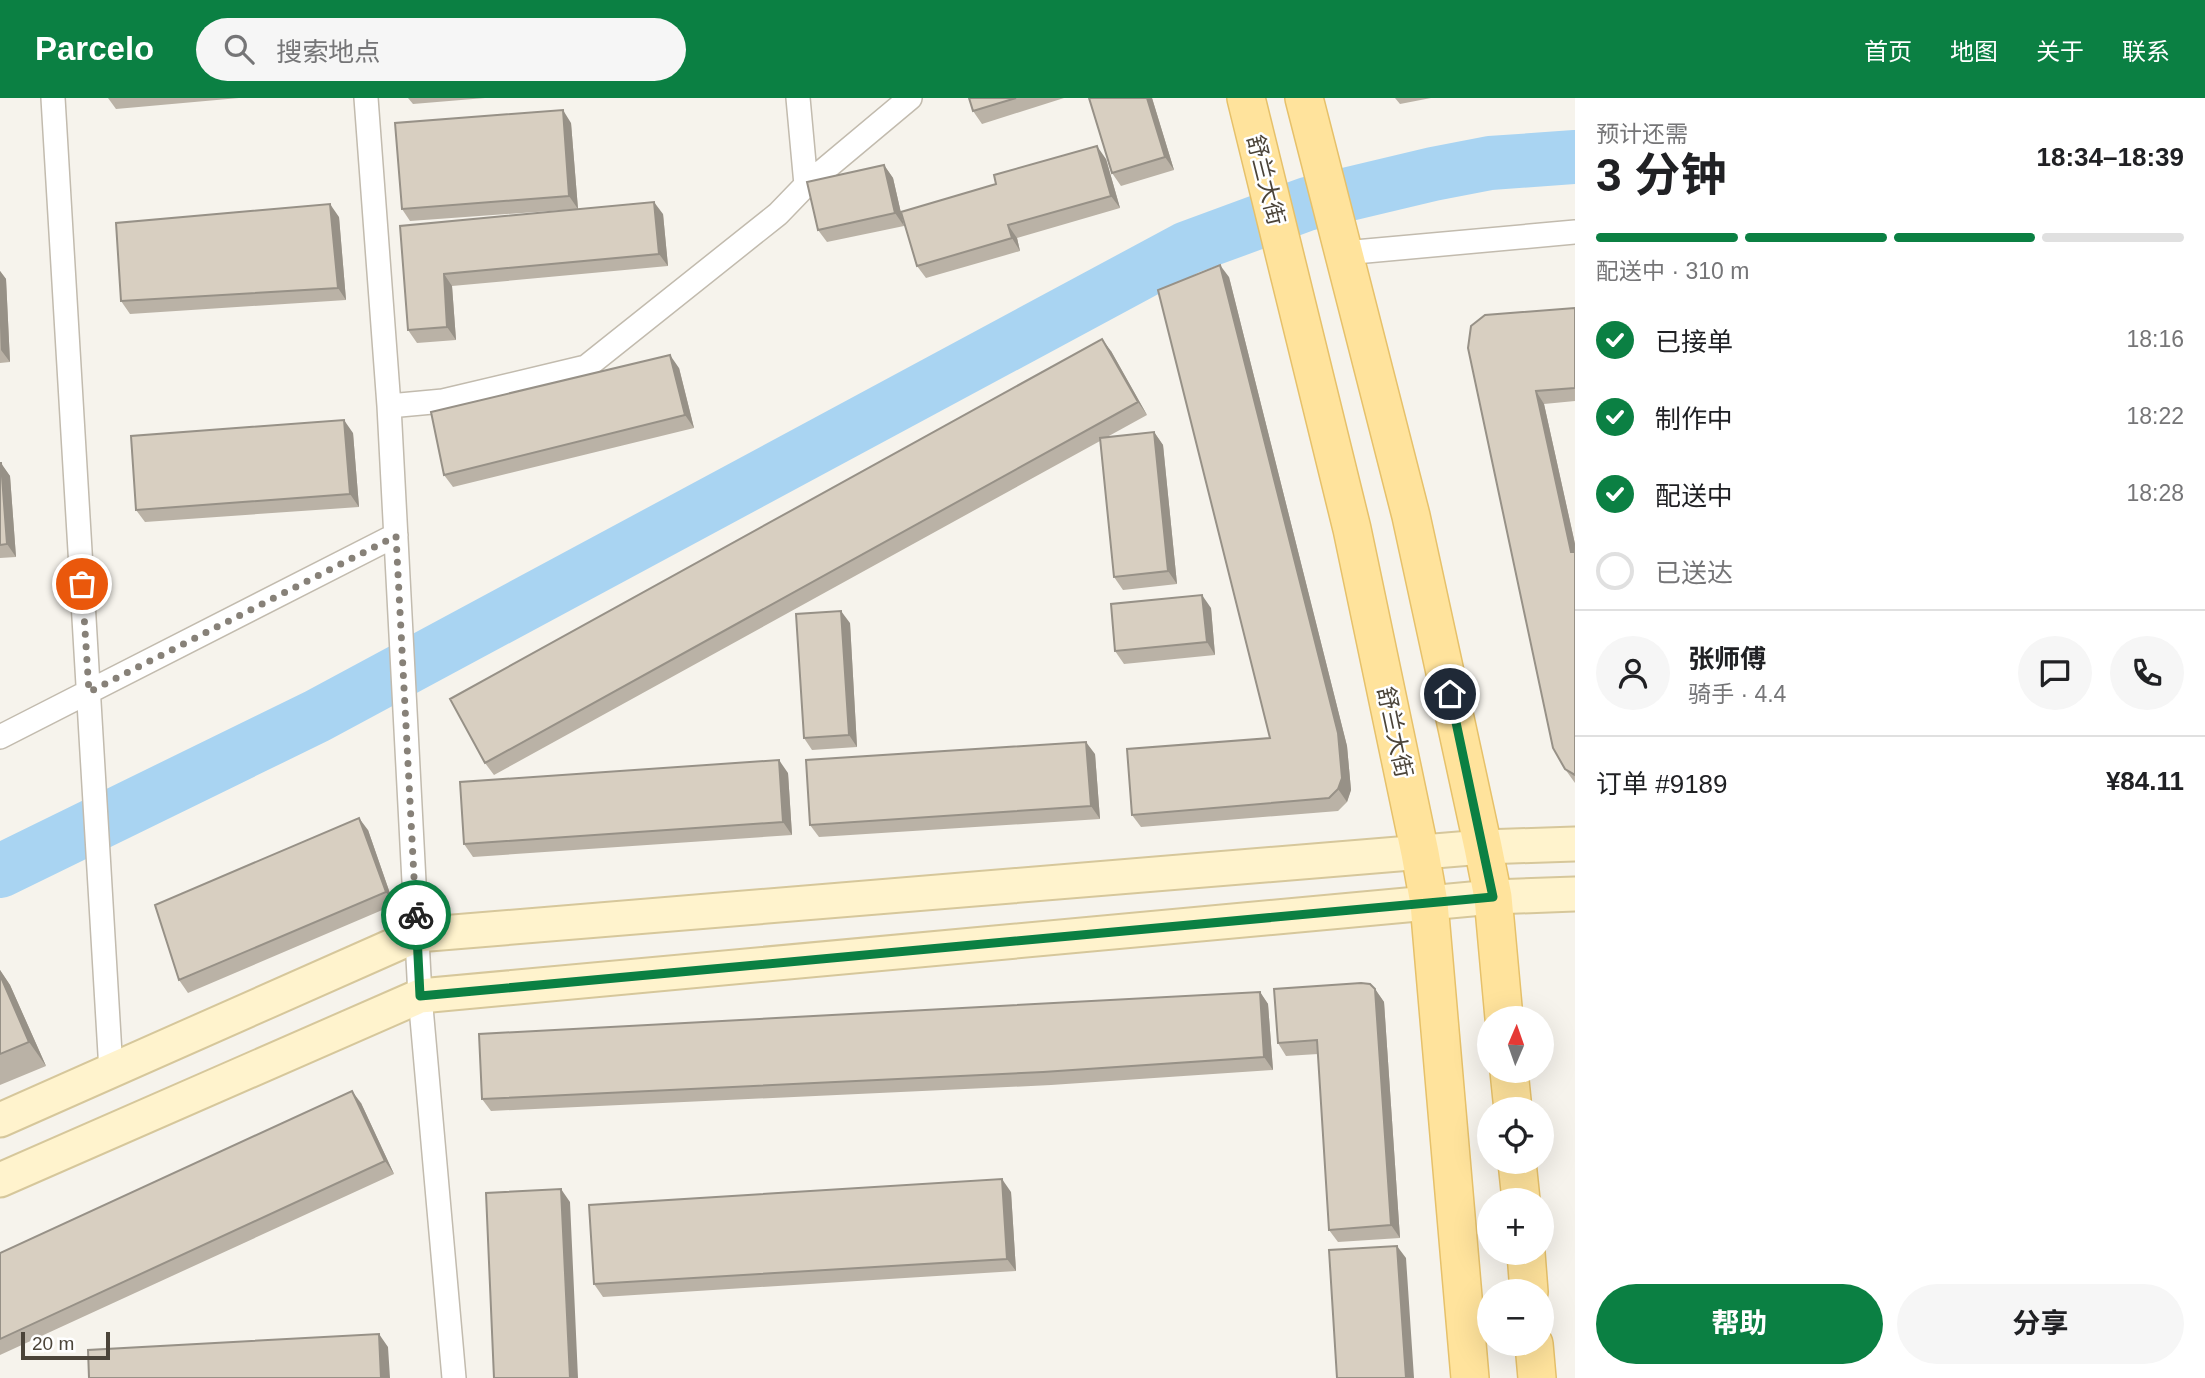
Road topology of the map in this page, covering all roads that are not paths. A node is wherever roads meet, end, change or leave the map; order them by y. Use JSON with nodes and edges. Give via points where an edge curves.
{"nodes":[{"id":1,"x":53,"y":98,"type":"edge"},
{"id":2,"x":366,"y":98,"type":"edge"},
{"id":3,"x":798,"y":98,"type":"edge"},
{"id":4,"x":910,"y":98,"type":"edge"},
{"id":5,"x":1304,"y":98,"type":"edge"},
{"id":6,"x":1247,"y":103,"type":"edge"},
{"id":7,"x":806,"y":184,"type":"junction"},
{"id":8,"x":1575,"y":232,"type":"edge"},
{"id":9,"x":1344,"y":252,"type":"junction"},
{"id":10,"x":389,"y":406,"type":"junction"},
{"id":11,"x":396,"y":536,"type":"junction"},
{"id":12,"x":89,"y":702,"type":"junction"},
{"id":13,"x":0,"y":737,"type":"edge"},
{"id":14,"x":1575,"y":844,"type":"edge"},
{"id":15,"x":1483,"y":847,"type":"junction"},
{"id":16,"x":1420,"y":853,"type":"junction"},
{"id":17,"x":1575,"y":894,"type":"edge"},
{"id":18,"x":1493,"y":897,"type":"junction"},
{"id":19,"x":1429,"y":903,"type":"junction"},
{"id":20,"x":417,"y":935,"type":"junction"},
{"id":21,"x":420,"y":996,"type":"junction"},
{"id":22,"x":1503,"y":1006,"type":"edge"},
{"id":23,"x":111,"y":1071,"type":"junction"},
{"id":24,"x":0,"y":1120,"type":"edge"},
{"id":25,"x":0,"y":1180,"type":"edge"},
{"id":26,"x":1535,"y":1356,"type":"edge"},
{"id":27,"x":454,"y":1378,"type":"edge"},
{"id":28,"x":1470,"y":1378,"type":"edge"},
{"id":29,"x":1537,"y":1378,"type":"edge"}],
"edges":[{"from":1,"to":12,"type":"street"},
{"from":2,"to":10,"type":"street"},
{"from":3,"to":7,"type":"street"},
{"from":4,"to":7,"type":"street"},
{"from":5,"to":9,"type":"main road"},
{"from":6,"to":16,"type":"main road","name":"舒兰大街","via":[[1352,528]]},
{"from":7,"to":10,"type":"street","via":[[778,214],[586,367],[443,401]]},
{"from":8,"to":9,"type":"street"},
{"from":9,"to":15,"type":"main road","via":[[1411,516]]},
{"from":10,"to":11,"type":"street"},
{"from":11,"to":12,"type":"street"},
{"from":11,"to":20,"type":"street"},
{"from":12,"to":13,"type":"street"},
{"from":12,"to":23,"type":"street"},
{"from":14,"to":15,"type":"street"},
{"from":15,"to":16,"type":"street"},
{"from":15,"to":18,"type":"main road"},
{"from":16,"to":19,"type":"main road","name":"舒兰大街"},
{"from":16,"to":20,"type":"street"},
{"from":17,"to":18,"type":"street"},
{"from":18,"to":19,"type":"street"},
{"from":18,"to":22,"type":"main road"},
{"from":19,"to":21,"type":"street"},
{"from":19,"to":28,"type":"main road","name":"舒兰大街"},
{"from":20,"to":21,"type":"street"},
{"from":20,"to":23,"type":"street"},
{"from":21,"to":25,"type":"street"},
{"from":21,"to":27,"type":"street"},
{"from":23,"to":24,"type":"street"},
{"from":26,"to":29,"type":"main road"}]}
